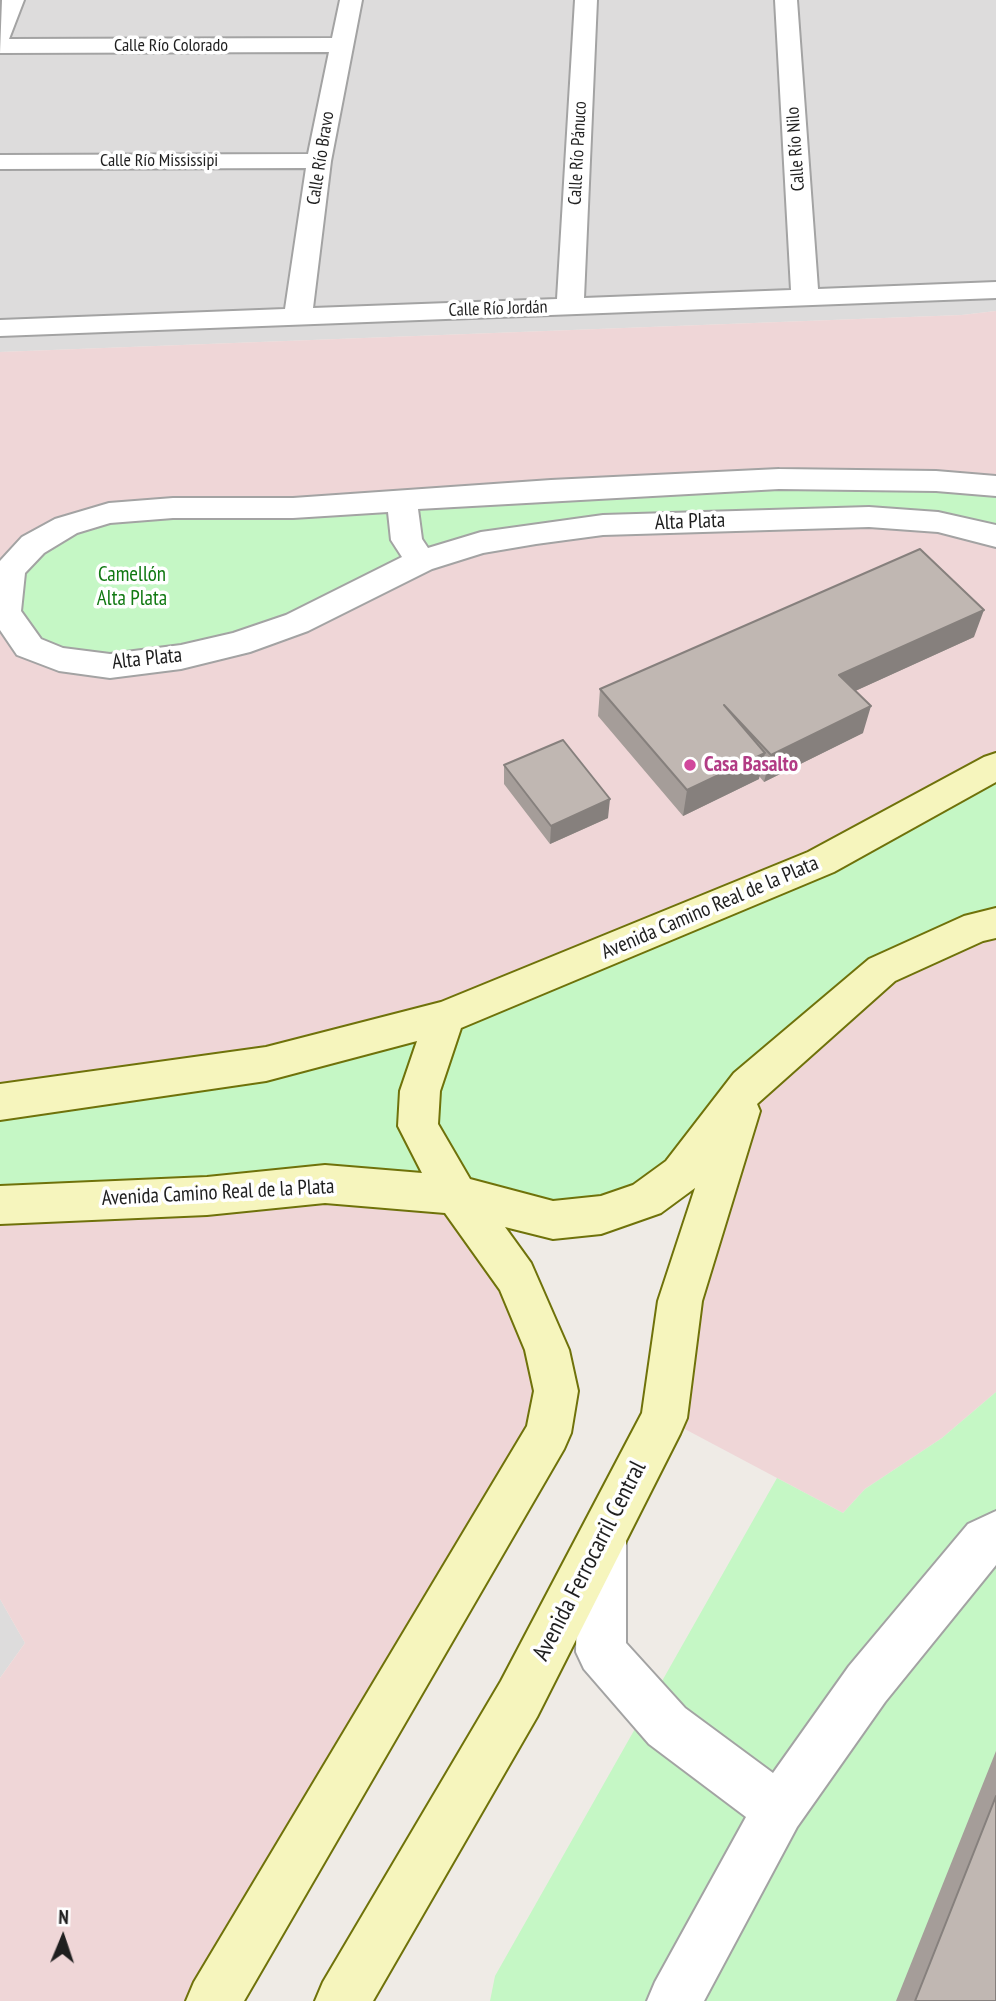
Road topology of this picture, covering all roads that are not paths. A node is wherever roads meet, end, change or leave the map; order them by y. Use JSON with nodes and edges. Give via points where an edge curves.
{"nodes":[{"id":1,"x":13,"y":0,"type":"edge"},
{"id":2,"x":351,"y":0,"type":"edge"},
{"id":3,"x":586,"y":0,"type":"edge"},
{"id":4,"x":786,"y":0,"type":"edge"},
{"id":5,"x":0,"y":36,"type":"edge"},
{"id":6,"x":342,"y":45,"type":"junction"},
{"id":7,"x":0,"y":46,"type":"edge"},
{"id":8,"x":319,"y":161,"type":"junction"},
{"id":9,"x":0,"y":162,"type":"edge"},
{"id":10,"x":996,"y":289,"type":"edge"},
{"id":11,"x":805,"y":297,"type":"junction"},
{"id":12,"x":570,"y":306,"type":"junction"},
{"id":13,"x":298,"y":316,"type":"junction"},
{"id":14,"x":0,"y":328,"type":"edge"},
{"id":15,"x":996,"y":486,"type":"edge"},
{"id":16,"x":402,"y":503,"type":"junction"},
{"id":17,"x":996,"y":536,"type":"edge"},
{"id":18,"x":421,"y":561,"type":"junction"},
{"id":19,"x":996,"y":766,"type":"edge"},
{"id":20,"x":996,"y":923,"type":"edge"},
{"id":21,"x":445,"y":1017,"type":"junction"},
{"id":22,"x":748,"y":1085,"type":"junction"},
{"id":23,"x":0,"y":1102,"type":"edge"},
{"id":24,"x":456,"y":1195,"type":"junction"},
{"id":25,"x":0,"y":1205,"type":"edge"},
{"id":26,"x":996,"y":1535,"type":"edge"},
{"id":27,"x":602,"y":1541,"type":"junction"},
{"id":28,"x":779,"y":1809,"type":"junction"},
{"id":29,"x":213,"y":2001,"type":"edge"},
{"id":30,"x":342,"y":2001,"type":"edge"},
{"id":31,"x":674,"y":2001,"type":"edge"}],
"edges":[{"from":1,"to":5,"type":"street"},
{"from":2,"to":6,"type":"street","name":"Calle Río Bravo"},
{"from":3,"to":12,"type":"street","name":"Calle Río Pánuco"},
{"from":4,"to":11,"type":"street","name":"Calle Río Nilo"},
{"from":6,"to":7,"type":"street","name":"Calle Río Colorado"},
{"from":6,"to":8,"type":"street","name":"Calle Río Bravo"},
{"from":8,"to":9,"type":"street","name":"Calle Río Mississipi"},
{"from":8,"to":13,"type":"street","name":"Calle Río Bravo"},
{"from":10,"to":11,"type":"street","name":"Calle Río Jordán"},
{"from":11,"to":12,"type":"street","name":"Calle Río Jordán"},
{"from":12,"to":13,"type":"street","name":"Calle Río Jordán"},
{"from":13,"to":14,"type":"street","name":"Calle Río Jordán"},
{"from":15,"to":16,"type":"street","name":"Alta Plata","via":[[779,479]]},
{"from":16,"to":18,"type":"street","via":[[407,540]]},
{"from":16,"to":18,"type":"street","name":"Alta Plata","via":[[109,513],[66,526],[33,545],[10,570],[5,612],[30,647],[59,659],[110,666],[238,644],[298,623]]},
{"from":17,"to":18,"type":"street","name":"Alta Plata","via":[[938,522],[869,516],[671,522],[536,533]]},
{"from":19,"to":21,"type":"main road","name":"Avenida Camino Real de la Plata","via":[[821,862]]},
{"from":20,"to":22,"type":"main road","name":"Avenida Camino Real de la Plata","via":[[977,927],[881,971]]},
{"from":21,"to":23,"type":"main road","name":"Avenida Camino Real de la Plata","via":[[265,1064]]},
{"from":21,"to":24,"type":"main road","via":[[420,1091],[418,1126]]},
{"from":22,"to":24,"type":"main road","name":"Avenida Camino Real de la Plata","via":[[681,1174],[646,1199],[601,1215],[554,1220]]},
{"from":22,"to":27,"type":"main road","name":"Avenida Ferrocarril Central","via":[[680,1301],[664,1418]]},
{"from":24,"to":25,"type":"main road","name":"Avenida Camino Real de la Plata","via":[[325,1184],[207,1196]]},
{"from":24,"to":29,"type":"main road","via":[[516,1277],[547,1350],[556,1391],[548,1433]]},
{"from":26,"to":28,"type":"street","via":[[985,1541],[867,1684]]},
{"from":27,"to":28,"type":"street","via":[[601,1652],[667,1726]]},
{"from":27,"to":30,"type":"main road","name":"Avenida Ferrocarril Central","via":[[519,1699]]},
{"from":28,"to":31,"type":"street"}]}
